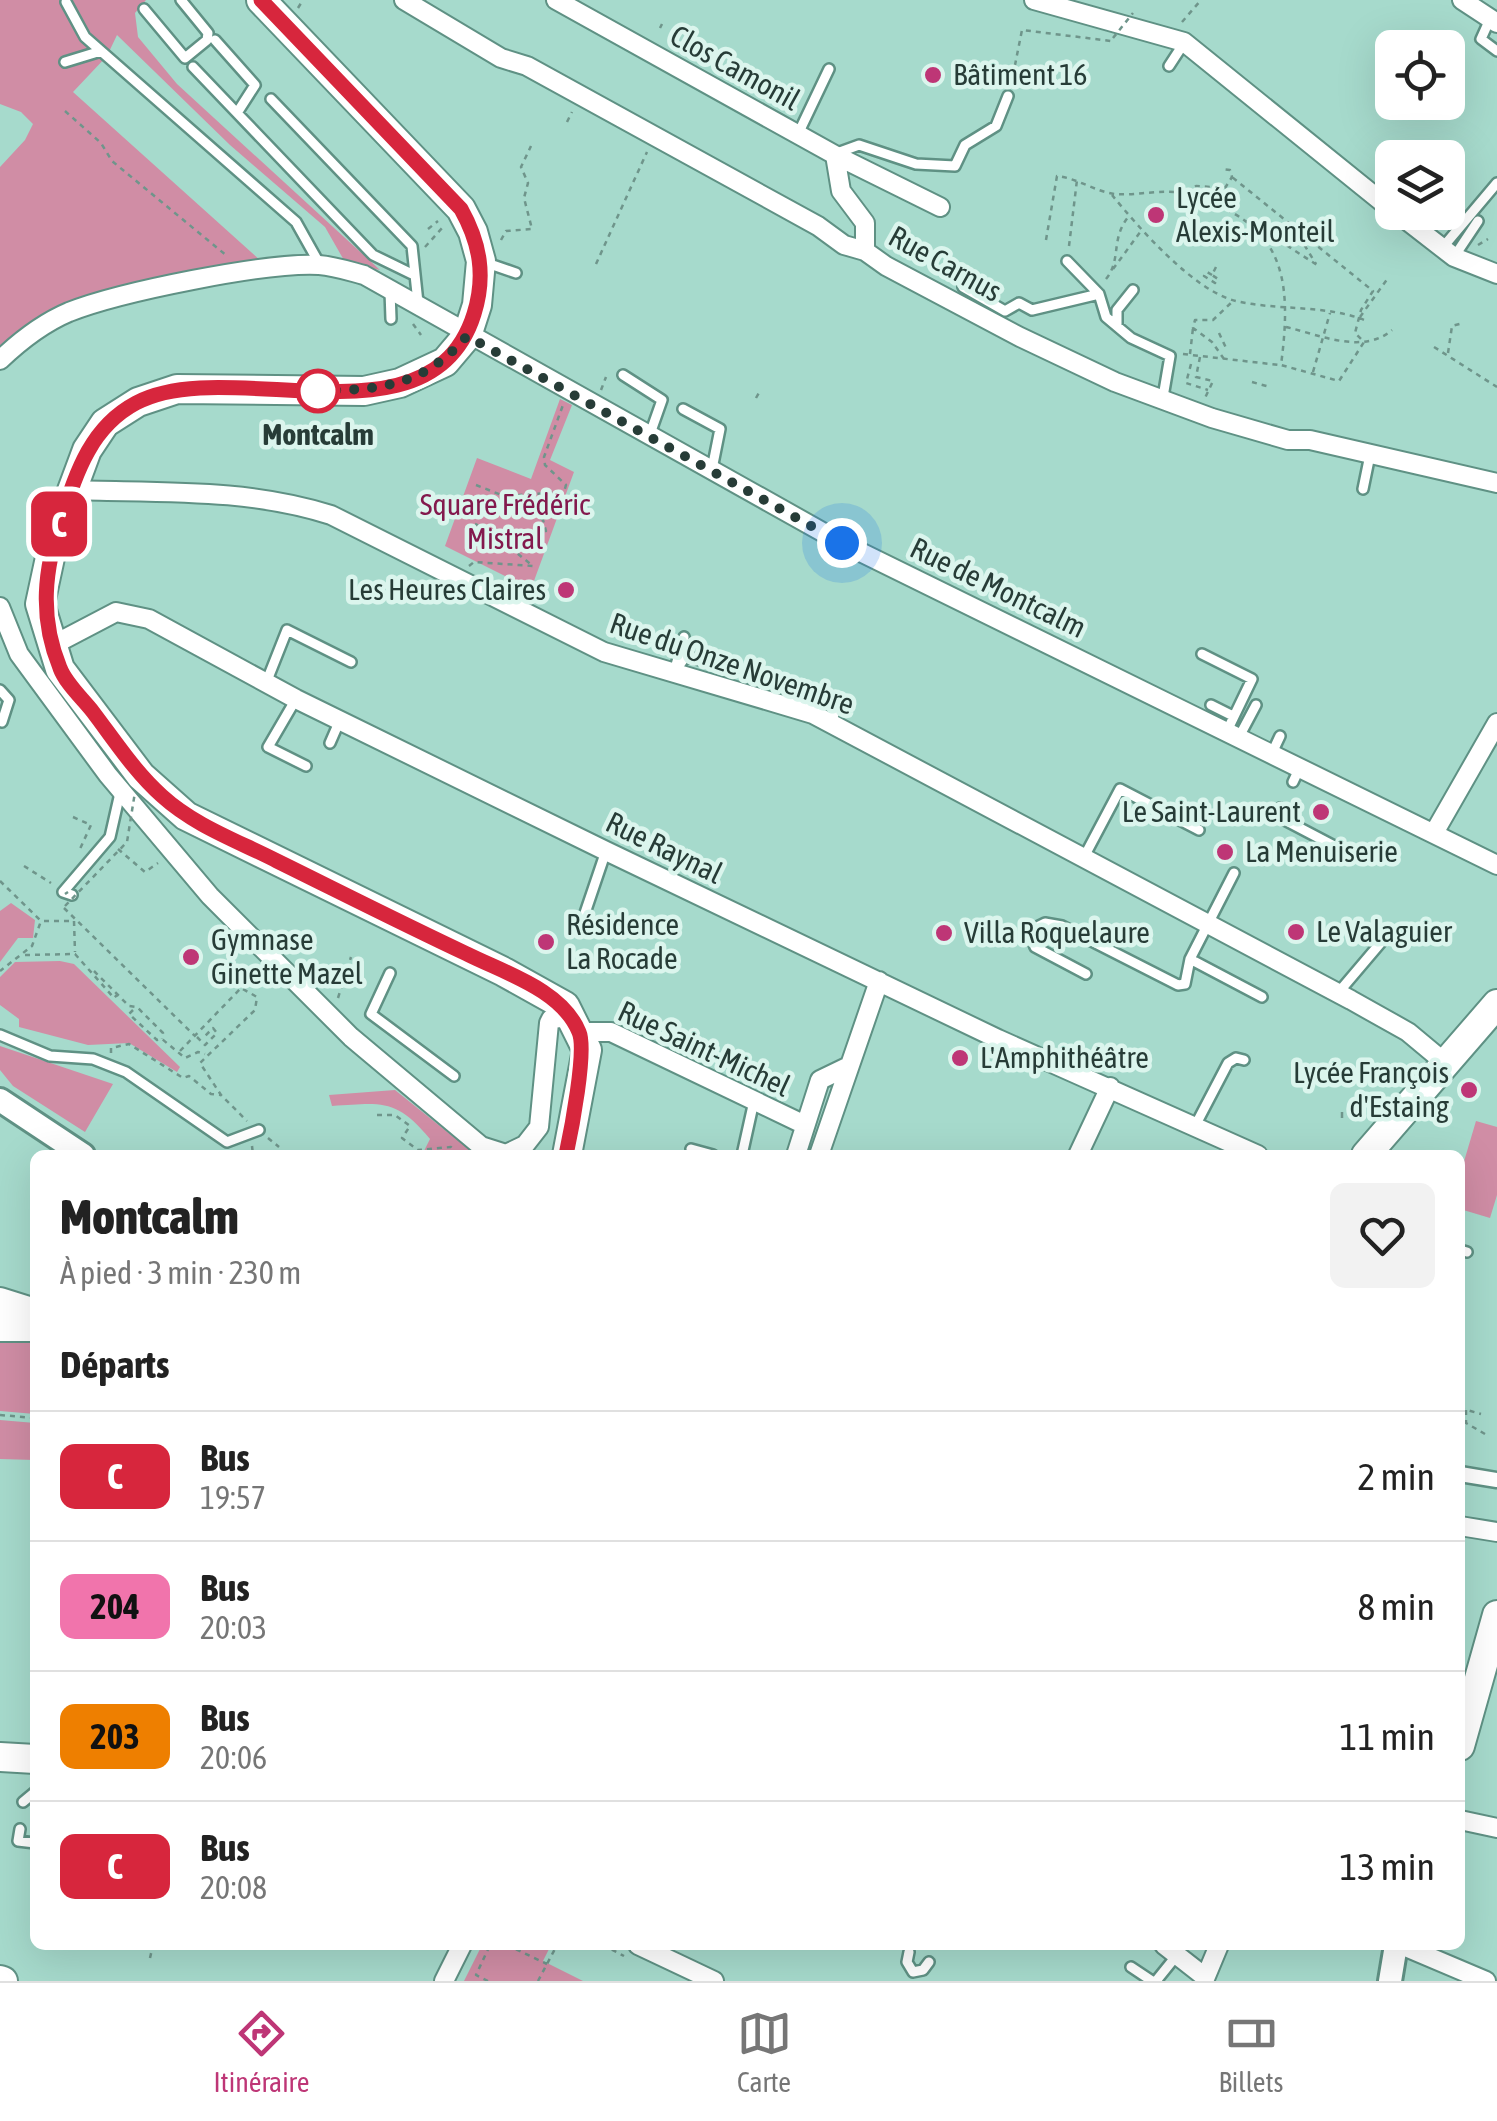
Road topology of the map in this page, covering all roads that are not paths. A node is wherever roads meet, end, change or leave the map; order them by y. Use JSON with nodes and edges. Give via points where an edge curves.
{"nodes":[{"id":1,"x":180,"y":0,"type":"edge"},
{"id":2,"x":261,"y":0,"type":"edge"},
{"id":3,"x":404,"y":0,"type":"edge"},
{"id":4,"x":556,"y":0,"type":"edge"},
{"id":5,"x":1034,"y":0,"type":"edge"},
{"id":6,"x":1462,"y":0,"type":"edge"},
{"id":7,"x":66,"y":2,"type":"edge"},
{"id":8,"x":144,"y":10,"type":"dead end"},
{"id":9,"x":1494,"y":21,"type":"edge"},
{"id":10,"x":1180,"y":36,"type":"junction"},
{"id":11,"x":215,"y":40,"type":"dead end"},
{"id":12,"x":100,"y":51,"type":"junction"},
{"id":13,"x":1497,"y":51,"type":"edge"},
{"id":14,"x":64,"y":62,"type":"dead end"},
{"id":15,"x":1169,"y":66,"type":"dead end"},
{"id":16,"x":193,"y":67,"type":"dead end"},
{"id":17,"x":830,"y":69,"type":"dead end"},
{"id":18,"x":1008,"y":96,"type":"road end"},
{"id":19,"x":270,"y":99,"type":"dead end"},
{"id":20,"x":236,"y":113,"type":"junction"},
{"id":21,"x":798,"y":134,"type":"junction"},
{"id":22,"x":835,"y":155,"type":"junction"},
{"id":23,"x":1497,"y":183,"type":"edge"},
{"id":24,"x":1375,"y":195,"type":"edge"},
{"id":25,"x":940,"y":207,"type":"dead end"},
{"id":26,"x":1478,"y":220,"type":"dead end"},
{"id":27,"x":1418,"y":230,"type":"edge"},
{"id":28,"x":491,"y":251,"type":"junction"},
{"id":29,"x":865,"y":251,"type":"junction"},
{"id":30,"x":1448,"y":253,"type":"junction"},
{"id":31,"x":1067,"y":260,"type":"road end"},
{"id":32,"x":321,"y":265,"type":"junction"},
{"id":33,"x":1495,"y":268,"type":"edge"},
{"id":34,"x":516,"y":273,"type":"dead end"},
{"id":35,"x":412,"y":274,"type":"junction"},
{"id":36,"x":963,"y":287,"type":"dead end"},
{"id":37,"x":390,"y":288,"type":"junction"},
{"id":38,"x":1133,"y":290,"type":"dead end"},
{"id":39,"x":1099,"y":294,"type":"junction"},
{"id":40,"x":418,"y":304,"type":"junction"},
{"id":41,"x":391,"y":319,"type":"dead end"},
{"id":42,"x":1117,"y":326,"type":"junction"},
{"id":43,"x":467,"y":336,"type":"junction"},
{"id":44,"x":0,"y":360,"type":"edge"},
{"id":45,"x":623,"y":375,"type":"dead end"},
{"id":46,"x":1163,"y":398,"type":"junction"},
{"id":47,"x":683,"y":409,"type":"dead end"},
{"id":48,"x":650,"y":434,"type":"junction"},
{"id":49,"x":1370,"y":455,"type":"junction"},
{"id":50,"x":712,"y":469,"type":"junction"},
{"id":51,"x":1497,"y":483,"type":"edge"},
{"id":52,"x":1363,"y":488,"type":"dead end"},
{"id":53,"x":71,"y":490,"type":"junction"},
{"id":54,"x":0,"y":607,"type":"edge"},
{"id":55,"x":684,"y":637,"type":"dead end"},
{"id":56,"x":1202,"y":654,"type":"dead end"},
{"id":57,"x":700,"y":660,"type":"dead end"},
{"id":58,"x":60,"y":661,"type":"junction"},
{"id":59,"x":350,"y":662,"type":"dead end"},
{"id":60,"x":674,"y":672,"type":"junction"},
{"id":61,"x":266,"y":682,"type":"junction"},
{"id":62,"x":0,"y":690,"type":"edge"},
{"id":63,"x":296,"y":699,"type":"junction"},
{"id":64,"x":1256,"y":705,"type":"dead end"},
{"id":65,"x":1211,"y":706,"type":"dead end"},
{"id":66,"x":340,"y":720,"type":"junction"},
{"id":67,"x":2,"y":722,"type":"edge"},
{"id":68,"x":1497,"y":723,"type":"edge"},
{"id":69,"x":1233,"y":728,"type":"junction"},
{"id":70,"x":330,"y":743,"type":"dead end"},
{"id":71,"x":306,"y":766,"type":"dead end"},
{"id":72,"x":128,"y":791,"type":"junction"},
{"id":73,"x":1280,"y":808,"type":"dead end"},
{"id":74,"x":1199,"y":830,"type":"dead end"},
{"id":75,"x":1434,"y":833,"type":"junction"},
{"id":76,"x":1338,"y":848,"type":"dead end"},
{"id":77,"x":99,"y":849,"type":"junction"},
{"id":78,"x":606,"y":851,"type":"junction"},
{"id":79,"x":115,"y":852,"type":"road end"},
{"id":80,"x":1084,"y":857,"type":"junction"},
{"id":81,"x":1497,"y":865,"type":"edge"},
{"id":82,"x":1234,"y":873,"type":"dead end"},
{"id":83,"x":65,"y":895,"type":"road end"},
{"id":84,"x":585,"y":912,"type":"dead end"},
{"id":85,"x":1208,"y":923,"type":"junction"},
{"id":86,"x":1383,"y":940,"type":"dead end"},
{"id":87,"x":1190,"y":959,"type":"junction"},
{"id":88,"x":390,"y":974,"type":"dead end"},
{"id":89,"x":1086,"y":974,"type":"dead end"},
{"id":90,"x":879,"y":980,"type":"junction"},
{"id":91,"x":1338,"y":993,"type":"junction"},
{"id":92,"x":1262,"y":998,"type":"dead end"},
{"id":93,"x":1497,"y":1004,"type":"edge"},
{"id":94,"x":577,"y":1030,"type":"junction"},
{"id":95,"x":0,"y":1035,"type":"edge"},
{"id":96,"x":1244,"y":1060,"type":"dead end"},
{"id":97,"x":1444,"y":1062,"type":"junction"},
{"id":98,"x":849,"y":1066,"type":"junction"},
{"id":99,"x":454,"y":1076,"type":"dead end"},
{"id":100,"x":1110,"y":1087,"type":"junction"},
{"id":101,"x":0,"y":1100,"type":"edge"},
{"id":102,"x":754,"y":1101,"type":"junction"},
{"id":103,"x":805,"y":1125,"type":"junction"},
{"id":104,"x":1196,"y":1126,"type":"junction"},
{"id":105,"x":259,"y":1130,"type":"road end"},
{"id":106,"x":227,"y":1142,"type":"junction"},
{"id":107,"x":691,"y":1149,"type":"dead end"},
{"id":108,"x":74,"y":1150,"type":"edge"},
{"id":109,"x":228,"y":1150,"type":"edge"},
{"id":110,"x":494,"y":1150,"type":"edge"},
{"id":111,"x":515,"y":1150,"type":"edge"},
{"id":112,"x":567,"y":1150,"type":"edge"},
{"id":113,"x":695,"y":1150,"type":"edge"},
{"id":114,"x":743,"y":1150,"type":"edge"},
{"id":115,"x":798,"y":1150,"type":"edge"},
{"id":116,"x":821,"y":1150,"type":"edge"},
{"id":117,"x":1080,"y":1150,"type":"edge"},
{"id":118,"x":1247,"y":1150,"type":"edge"},
{"id":119,"x":1370,"y":1150,"type":"edge"},
{"id":120,"x":0,"y":1302,"type":"edge"},
{"id":121,"x":30,"y":1312,"type":"edge"},
{"id":122,"x":30,"y":1315,"type":"edge"},
{"id":123,"x":0,"y":1318,"type":"edge"},
{"id":124,"x":0,"y":1327,"type":"edge"},
{"id":125,"x":30,"y":1327,"type":"edge"},
{"id":126,"x":1465,"y":1475,"type":"edge"},
{"id":127,"x":1497,"y":1480,"type":"edge"},
{"id":128,"x":1465,"y":1527,"type":"edge"},
{"id":129,"x":1497,"y":1532,"type":"edge"},
{"id":130,"x":1496,"y":1623,"type":"edge"},
{"id":131,"x":1465,"y":1729,"type":"edge"},
{"id":132,"x":0,"y":1756,"type":"edge"},
{"id":133,"x":30,"y":1759,"type":"edge"},
{"id":134,"x":30,"y":1796,"type":"edge"},
{"id":135,"x":23,"y":1802,"type":"dead end"},
{"id":136,"x":1465,"y":1821,"type":"edge"},
{"id":137,"x":1497,"y":1828,"type":"edge"},
{"id":138,"x":20,"y":1829,"type":"dead end"},
{"id":139,"x":30,"y":1842,"type":"edge"},
{"id":140,"x":460,"y":1950,"type":"edge"},
{"id":141,"x":649,"y":1950,"type":"edge"},
{"id":142,"x":1170,"y":1950,"type":"edge"},
{"id":143,"x":1217,"y":1950,"type":"edge"},
{"id":144,"x":1397,"y":1950,"type":"edge"},
{"id":145,"x":1410,"y":1950,"type":"edge"},
{"id":146,"x":909,"y":1952,"type":"dead end"},
{"id":147,"x":930,"y":1962,"type":"dead end"},
{"id":148,"x":1131,"y":1967,"type":"dead end"},
{"id":149,"x":1205,"y":1979,"type":"edge"},
{"id":150,"x":444,"y":1981,"type":"edge"},
{"id":151,"x":714,"y":1981,"type":"edge"},
{"id":152,"x":1154,"y":1981,"type":"edge"},
{"id":153,"x":1390,"y":1981,"type":"edge"},
{"id":154,"x":1486,"y":1981,"type":"edge"}],
"edges":[{"from":1,"to":8,"type":"lane","via":[[208,32],[185,58]]},
{"from":2,"to":28,"type":"main road","via":[[461,209]]},
{"from":3,"to":29,"type":"street","name":"Rue Carnus"},
{"from":4,"to":21,"type":"street","name":"Clos Camonil"},
{"from":5,"to":10,"type":"street"},
{"from":6,"to":9,"type":"street"},
{"from":7,"to":12,"type":"lane"},
{"from":9,"to":13,"type":"lane","via":[[1481,39]]},
{"from":10,"to":15,"type":"lane"},
{"from":10,"to":24,"type":"street"},
{"from":11,"to":20,"type":"lane","via":[[255,84]]},
{"from":12,"to":14,"type":"lane"},
{"from":12,"to":32,"type":"lane","via":[[296,222]]},
{"from":16,"to":20,"type":"lane"},
{"from":17,"to":21,"type":"lane"},
{"from":18,"to":22,"type":"lane","via":[[996,126],[965,144],[955,166],[916,164],[858,144]]},
{"from":19,"to":35,"type":"lane","via":[[412,246]]},
{"from":20,"to":35,"type":"lane","via":[[373,255]]},
{"from":21,"to":22,"type":"street","name":"Clos Camonil"},
{"from":22,"to":25,"type":"street","name":"Clos Camonil"},
{"from":22,"to":29,"type":"street","via":[[840,190],[865,223]]},
{"from":23,"to":30,"type":"lane"},
{"from":26,"to":30,"type":"lane"},
{"from":27,"to":30,"type":"street"},
{"from":28,"to":34,"type":"lane"},
{"from":28,"to":43,"type":"main road"},
{"from":29,"to":46,"type":"street","name":"Rue Carnus","via":[[1020,337]]},
{"from":30,"to":33,"type":"street"},
{"from":31,"to":39,"type":"lane"},
{"from":32,"to":37,"type":"street","name":"Rue de Montcalm"},
{"from":32,"to":44,"type":"street","name":"Rue de Montcalm","via":[[264,269],[69,312],[24,337]]},
{"from":35,"to":40,"type":"lane"},
{"from":36,"to":39,"type":"lane","via":[[1005,311],[1018,303],[1032,310]]},
{"from":37,"to":40,"type":"street","name":"Rue de Montcalm"},
{"from":37,"to":41,"type":"lane"},
{"from":38,"to":42,"type":"lane","via":[[1117,310]]},
{"from":39,"to":42,"type":"lane","via":[[1106,317]]},
{"from":40,"to":43,"type":"street","name":"Rue de Montcalm"},
{"from":42,"to":46,"type":"lane","via":[[1170,356]]},
{"from":43,"to":48,"type":"street","name":"Rue de Montcalm"},
{"from":43,"to":53,"type":"main road","via":[[426,374],[364,391],[177,389],[138,402],[105,423]]},
{"from":45,"to":48,"type":"lane","via":[[662,400]]},
{"from":46,"to":49,"type":"street","name":"Rue Carnus","via":[[1262,433]]},
{"from":47,"to":50,"type":"lane","via":[[720,429]]},
{"from":48,"to":50,"type":"street","name":"Rue de Montcalm"},
{"from":49,"to":51,"type":"street","name":"Rue Carnus"},
{"from":49,"to":52,"type":"lane"},
{"from":50,"to":69,"type":"street","name":"Rue de Montcalm","via":[[842,543]]},
{"from":53,"to":58,"type":"main road","via":[[40,604]]},
{"from":53,"to":60,"type":"street","name":"Rue du Onze Novembre","via":[[258,496],[297,504],[604,652]]},
{"from":54,"to":72,"type":"street","via":[[19,654]]},
{"from":55,"to":60,"type":"lane"},
{"from":56,"to":69,"type":"lane","via":[[1252,679]]},
{"from":57,"to":60,"type":"lane","via":[[686,656]]},
{"from":58,"to":61,"type":"street","name":"Rue Raynal","via":[[101,616],[131,613]]},
{"from":58,"to":94,"type":"main road","via":[[141,776],[186,816],[548,996]]},
{"from":59,"to":61,"type":"lane","via":[[287,630]]},
{"from":60,"to":80,"type":"street","name":"Rue du Onze Novembre","via":[[824,711],[947,774]]},
{"from":61,"to":63,"type":"street","name":"Rue Raynal"},
{"from":62,"to":67,"type":"lane","via":[[9,700]]},
{"from":63,"to":66,"type":"street","name":"Rue Raynal"},
{"from":63,"to":71,"type":"lane","via":[[268,747]]},
{"from":64,"to":69,"type":"lane"},
{"from":65,"to":69,"type":"lane"},
{"from":66,"to":70,"type":"lane"},
{"from":66,"to":78,"type":"street","name":"Rue Raynal"},
{"from":68,"to":75,"type":"street"},
{"from":69,"to":75,"type":"street","name":"Rue de Montcalm","via":[[1276,745],[1296,775]]},
{"from":72,"to":77,"type":"lane"},
{"from":72,"to":110,"type":"street","via":[[210,896],[350,1037]]},
{"from":73,"to":76,"type":"lane","via":[[1277,816]]},
{"from":74,"to":80,"type":"lane","via":[[1120,789]]},
{"from":75,"to":81,"type":"street","name":"Rue de Montcalm"},
{"from":77,"to":79,"type":"lane"},
{"from":77,"to":83,"type":"lane"},
{"from":78,"to":84,"type":"lane"},
{"from":78,"to":90,"type":"street","name":"Rue Raynal"},
{"from":80,"to":85,"type":"street","name":"Rue du Onze Novembre"},
{"from":82,"to":85,"type":"lane"},
{"from":85,"to":87,"type":"lane"},
{"from":85,"to":91,"type":"street","name":"Rue du Onze Novembre"},
{"from":86,"to":91,"type":"lane"},
{"from":87,"to":89,"type":"lane","via":[[1185,984],[1178,985],[1062,926],[1045,923],[1029,932],[1035,947]]},
{"from":87,"to":92,"type":"lane"},
{"from":88,"to":99,"type":"lane","via":[[371,1014]]},
{"from":90,"to":98,"type":"street"},
{"from":90,"to":100,"type":"street","name":"Rue Raynal"},
{"from":91,"to":97,"type":"street","name":"Rue du Onze Novembre","via":[[1408,1032]]},
{"from":93,"to":97,"type":"main road"},
{"from":94,"to":102,"type":"street","name":"Rue Saint-Michel","via":[[611,1032]]},
{"from":94,"to":111,"type":"street","via":[[551,1018],[539,1128]]},
{"from":94,"to":112,"type":"main road","via":[[577,1094]]},
{"from":95,"to":106,"type":"lane","via":[[50,1056],[110,1065]]},
{"from":96,"to":104,"type":"lane","via":[[1228,1062]]},
{"from":97,"to":119,"type":"main road"},
{"from":98,"to":103,"type":"street","name":"Rue Saint-Michel","via":[[820,1080]]},
{"from":98,"to":116,"type":"street"},
{"from":100,"to":104,"type":"street","name":"Rue Raynal"},
{"from":100,"to":117,"type":"street"},
{"from":101,"to":108,"type":"street"},
{"from":102,"to":103,"type":"street","name":"Rue Saint-Michel"},
{"from":102,"to":114,"type":"lane"},
{"from":103,"to":115,"type":"street","name":"Rue Saint-Michel"},
{"from":104,"to":118,"type":"street","name":"Rue Raynal"},
{"from":105,"to":106,"type":"lane"},
{"from":106,"to":109,"type":"lane"},
{"from":107,"to":113,"type":"lane"},
{"from":120,"to":121,"type":"main road"},
{"from":122,"to":123,"type":"main road"},
{"from":124,"to":125,"type":"main road"},
{"from":126,"to":127,"type":"street"},
{"from":128,"to":129,"type":"street"},
{"from":130,"to":131,"type":"main road"},
{"from":132,"to":133,"type":"main road"},
{"from":134,"to":135,"type":"lane"},
{"from":136,"to":137,"type":"street"},
{"from":138,"to":139,"type":"lane","via":[[18,1841]]},
{"from":140,"to":150,"type":"street"},
{"from":141,"to":151,"type":"street"},
{"from":142,"to":149,"type":"street"},
{"from":142,"to":152,"type":"lane"},
{"from":143,"to":149,"type":"street"},
{"from":144,"to":153,"type":"street"},
{"from":145,"to":154,"type":"street"},
{"from":146,"to":147,"type":"lane","via":[[913,1972]]},
{"from":148,"to":152,"type":"lane"}]}
